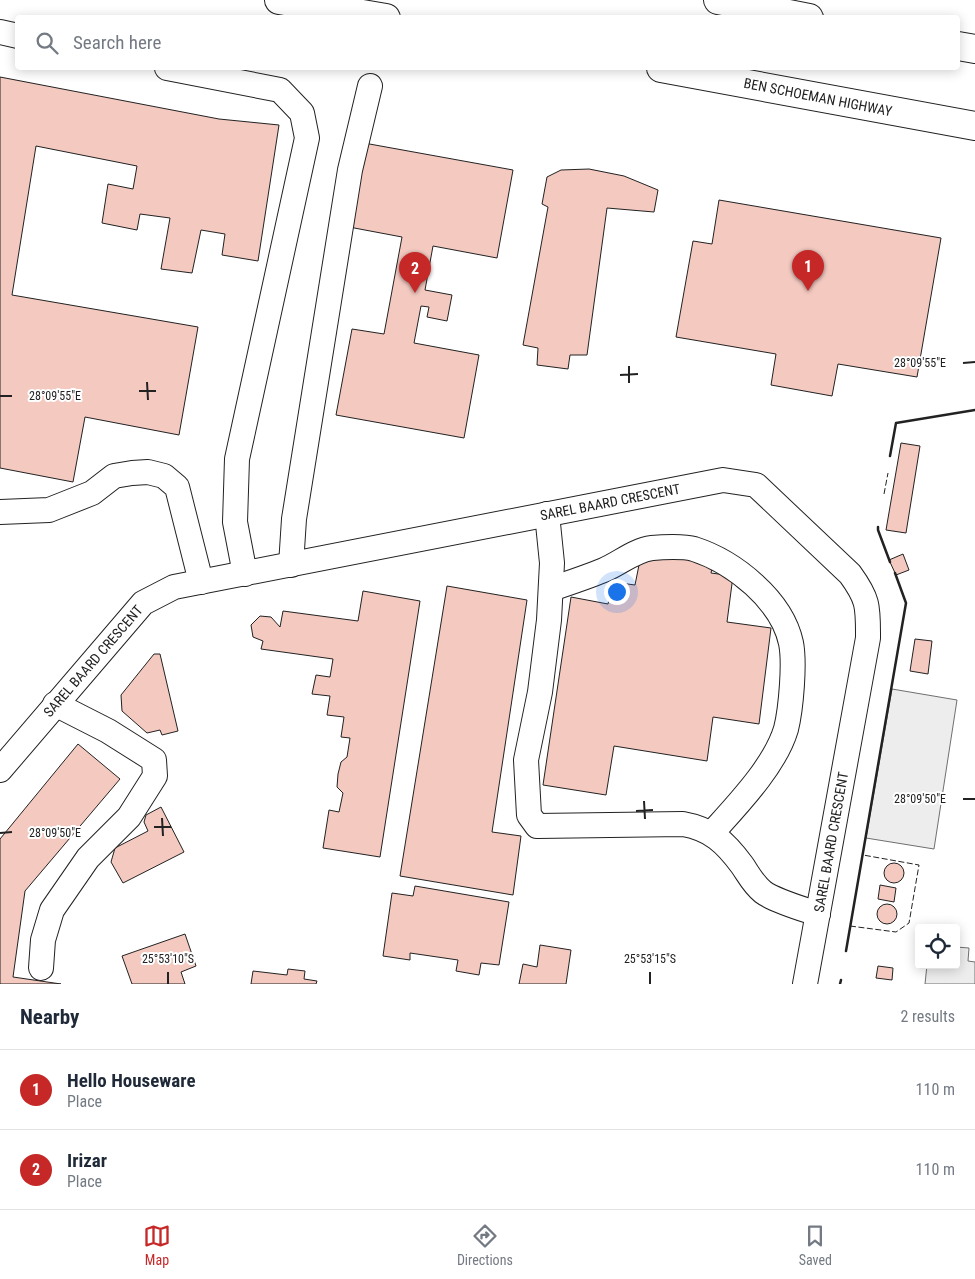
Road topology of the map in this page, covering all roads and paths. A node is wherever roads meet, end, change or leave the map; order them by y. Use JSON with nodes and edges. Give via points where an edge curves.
{"nodes":[{"id":1,"x":279,"y":0,"type":"edge"},
{"id":2,"x":308,"y":0,"type":"edge"},
{"id":3,"x":718,"y":0,"type":"edge"},
{"id":4,"x":368,"y":15,"type":"edge"},
{"id":5,"x":381,"y":15,"type":"edge"},
{"id":6,"x":794,"y":15,"type":"edge"},
{"id":7,"x":0,"y":32,"type":"edge"},
{"id":8,"x":15,"y":35,"type":"edge"},
{"id":9,"x":960,"y":46,"type":"edge"},
{"id":10,"x":975,"y":49,"type":"edge"},
{"id":11,"x":177,"y":70,"type":"edge"},
{"id":12,"x":672,"y":70,"type":"edge"},
{"id":13,"x":370,"y":86,"type":"dead end"},
{"id":14,"x":975,"y":126,"type":"edge"},
{"id":15,"x":0,"y":512,"type":"edge"},
{"id":16,"x":546,"y":514,"type":"junction"},
{"id":17,"x":291,"y":564,"type":"junction"},
{"id":18,"x":245,"y":574,"type":"junction"},
{"id":19,"x":201,"y":582,"type":"junction"},
{"id":20,"x":551,"y":589,"type":"junction"},
{"id":21,"x":55,"y":704,"type":"junction"},
{"id":22,"x":0,"y":770,"type":"edge"},
{"id":23,"x":712,"y":833,"type":"junction"},
{"id":24,"x":818,"y":914,"type":"junction"},
{"id":25,"x":41,"y":968,"type":"dead end"},
{"id":26,"x":805,"y":984,"type":"edge"}],
"edges":[{"from":1,"to":4,"type":"highway"},
{"from":2,"to":5,"type":"highway"},
{"from":3,"to":6,"type":"highway"},
{"from":7,"to":8,"type":"lane"},
{"from":9,"to":10,"type":"highway"},
{"from":11,"to":18,"type":"lane","via":[[280,90],[302,113],[306,138],[238,459],[235,522]]},
{"from":12,"to":14,"type":"highway","name":"BEN SCHOEMAN HIGHWAY"},
{"from":13,"to":17,"type":"lane","via":[[350,170],[294,518]]},
{"from":15,"to":19,"type":"lane","via":[[49,510],[92,493],[114,476],[148,472],[164,476],[177,488]]},
{"from":16,"to":17,"type":"lane","name":"SAREL BAARD CRESCENT"},
{"from":16,"to":20,"type":"lane","via":[[552,563]]},
{"from":16,"to":24,"type":"lane","name":"SAREL BAARD CRESCENT","via":[[723,480],[756,485],[860,587],[868,605],[868,638]]},
{"from":17,"to":18,"type":"lane","name":"SAREL BAARD CRESCENT"},
{"from":18,"to":19,"type":"lane","name":"SAREL BAARD CRESCENT"},
{"from":19,"to":21,"type":"lane","name":"SAREL BAARD CRESCENT","via":[[174,588],[143,603]]},
{"from":20,"to":23,"type":"lane","via":[[540,692],[526,760],[528,816],[537,826],[683,824]]},
{"from":20,"to":23,"type":"lane","via":[[604,570],[644,549],[692,549],[744,576],[769,599],[791,641],[793,662],[786,730],[770,762]]},
{"from":21,"to":22,"type":"lane","name":"SAREL BAARD CRESCENT"},
{"from":21,"to":25,"type":"lane","via":[[108,731],[154,760],[155,776],[130,817],[88,858],[52,910],[43,940]]},
{"from":23,"to":24,"type":"lane","via":[[765,894]]},
{"from":24,"to":26,"type":"lane","name":"SAREL BAARD CRESCENT"}]}
